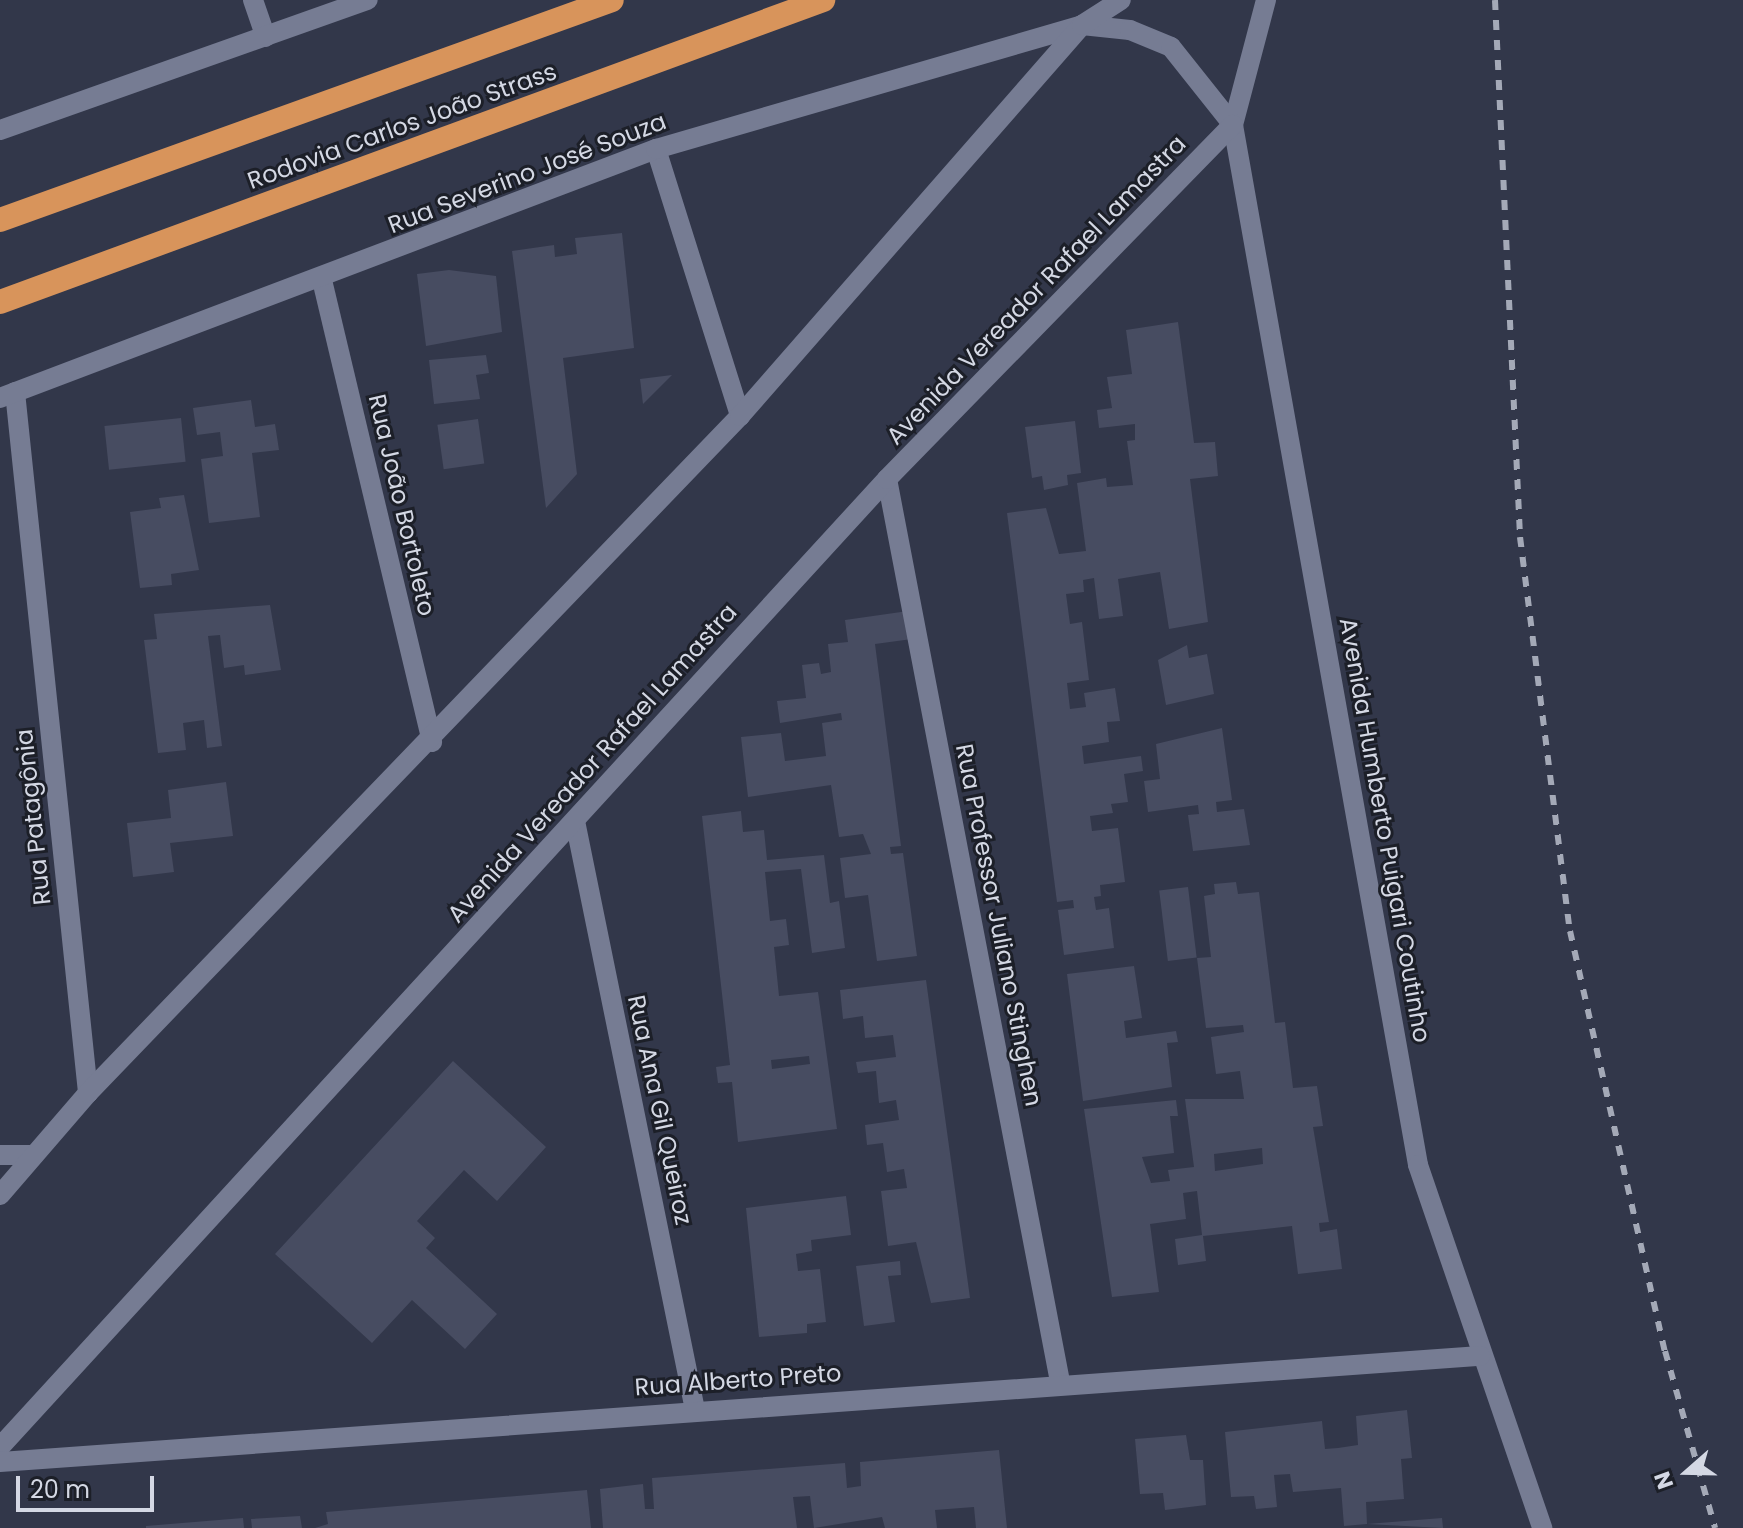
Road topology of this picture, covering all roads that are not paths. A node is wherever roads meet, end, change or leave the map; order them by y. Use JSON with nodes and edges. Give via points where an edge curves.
{"nodes":[{"id":1,"x":253,"y":0,"type":"edge"},
{"id":2,"x":368,"y":0,"type":"edge"},
{"id":3,"x":612,"y":0,"type":"edge"},
{"id":4,"x":823,"y":0,"type":"edge"},
{"id":5,"x":1121,"y":0,"type":"edge"},
{"id":6,"x":1266,"y":0,"type":"edge"},
{"id":7,"x":1082,"y":25,"type":"junction"},
{"id":8,"x":266,"y":37,"type":"junction"},
{"id":9,"x":1233,"y":125,"type":"junction"},
{"id":10,"x":0,"y":130,"type":"edge"},
{"id":11,"x":656,"y":149,"type":"junction"},
{"id":12,"x":0,"y":220,"type":"edge"},
{"id":13,"x":322,"y":280,"type":"junction"},
{"id":14,"x":0,"y":302,"type":"edge"},
{"id":15,"x":8,"y":395,"type":"edge"},
{"id":16,"x":740,"y":416,"type":"junction"},
{"id":17,"x":887,"y":479,"type":"junction"},
{"id":18,"x":432,"y":742,"type":"junction"},
{"id":19,"x":575,"y":821,"type":"junction"},
{"id":20,"x":88,"y":1093,"type":"junction"},
{"id":21,"x":0,"y":1155,"type":"edge"},
{"id":22,"x":34,"y":1155,"type":"junction"},
{"id":23,"x":0,"y":1195,"type":"edge"},
{"id":24,"x":1480,"y":1356,"type":"junction"},
{"id":25,"x":1060,"y":1382,"type":"junction"},
{"id":26,"x":695,"y":1410,"type":"junction"},
{"id":27,"x":0,"y":1447,"type":"edge"},
{"id":28,"x":0,"y":1462,"type":"edge"},
{"id":29,"x":1542,"y":1528,"type":"edge"}],
"edges":[{"from":1,"to":8,"type":"street"},
{"from":2,"to":8,"type":"street"},
{"from":3,"to":12,"type":"highway","name":"Rodovia Carlos João Strass"},
{"from":4,"to":14,"type":"highway","name":"Rodovia Carlos João Strass"},
{"from":5,"to":7,"type":"street"},
{"from":6,"to":9,"type":"street"},
{"from":7,"to":9,"type":"street","via":[[1130,30],[1171,47]]},
{"from":7,"to":11,"type":"street","name":"Rua Severino José Souza"},
{"from":7,"to":16,"type":"street"},
{"from":8,"to":10,"type":"street"},
{"from":9,"to":17,"type":"street","name":"Avenida Vereador Rafael Lamastra"},
{"from":9,"to":24,"type":"street","name":"Avenida Humberto Puigari Coutinho","via":[[1418,1165]]},
{"from":11,"to":13,"type":"street","name":"Rua Severino José Souza"},
{"from":11,"to":16,"type":"street"},
{"from":13,"to":15,"type":"street","name":"Rua Severino José Souza"},
{"from":13,"to":18,"type":"street","name":"Rua João Bortoleto"},
{"from":15,"to":20,"type":"street","name":"Rua Patagônia"},
{"from":16,"to":18,"type":"street"},
{"from":17,"to":19,"type":"street","name":"Avenida Vereador Rafael Lamastra"},
{"from":17,"to":25,"type":"street","name":"Rua Professor Juliano Stinghen"},
{"from":18,"to":20,"type":"street"},
{"from":19,"to":26,"type":"street","name":"Rua Ana Gil Queiroz"},
{"from":19,"to":27,"type":"street","name":"Avenida Vereador Rafael Lamastra"},
{"from":20,"to":22,"type":"street"},
{"from":21,"to":22,"type":"street"},
{"from":22,"to":23,"type":"street"},
{"from":24,"to":25,"type":"street","name":"Rua Alberto Preto"},
{"from":24,"to":29,"type":"street","name":"Avenida Humberto Puigari Coutinho"},
{"from":25,"to":26,"type":"street","name":"Rua Alberto Preto"},
{"from":26,"to":28,"type":"street","name":"Rua Alberto Preto"}]}
